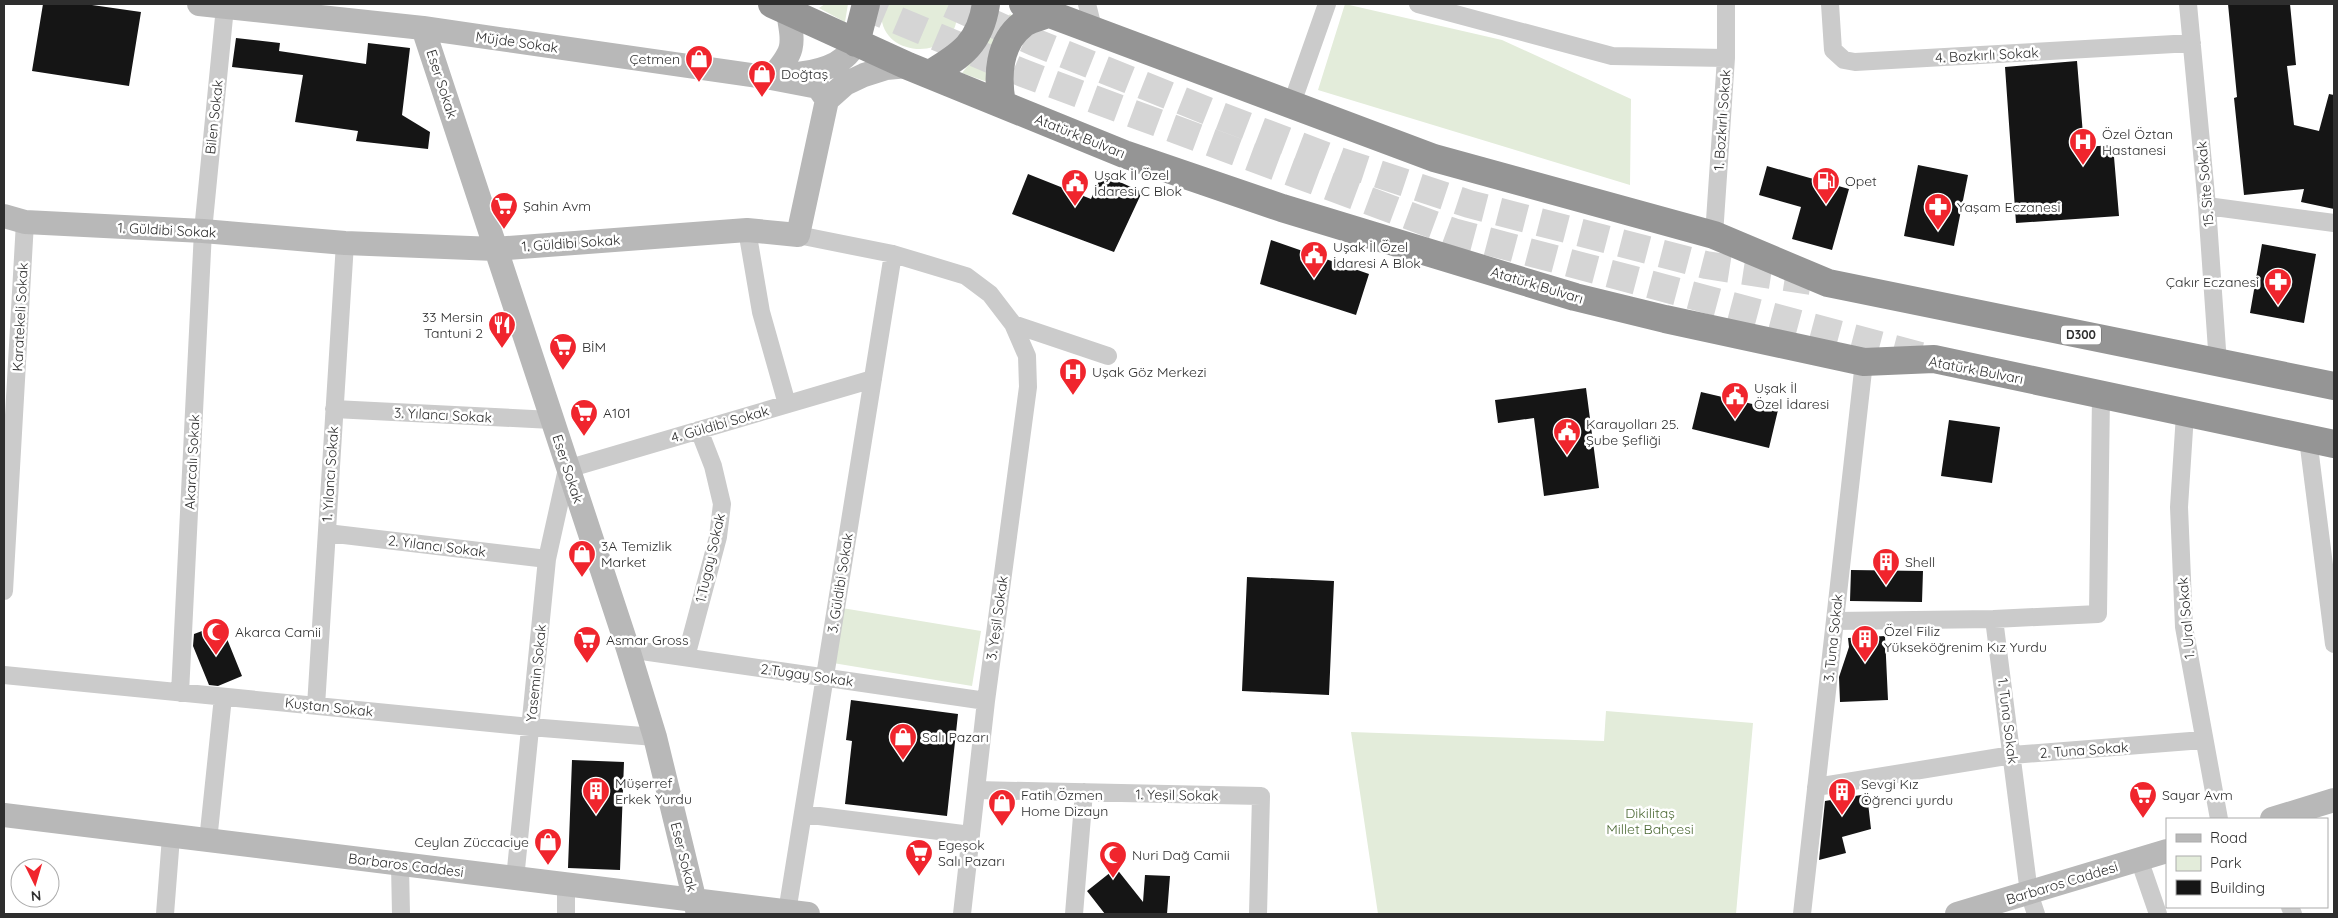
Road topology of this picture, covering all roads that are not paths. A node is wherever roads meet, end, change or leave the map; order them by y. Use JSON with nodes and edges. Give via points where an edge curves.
{"nodes":[{"id":1,"x":199,"y":4,"type":"edge"},
{"id":2,"x":816,"y":4,"type":"edge"},
{"id":3,"x":866,"y":4,"type":"edge"},
{"id":4,"x":986,"y":4,"type":"edge"},
{"id":5,"x":1023,"y":4,"type":"edge"},
{"id":6,"x":1087,"y":4,"type":"edge"},
{"id":7,"x":1327,"y":4,"type":"edge"},
{"id":8,"x":1418,"y":4,"type":"edge"},
{"id":9,"x":1726,"y":4,"type":"edge"},
{"id":10,"x":1830,"y":4,"type":"edge"},
{"id":11,"x":2188,"y":4,"type":"edge"},
{"id":12,"x":224,"y":6,"type":"edge"},
{"id":13,"x":780,"y":8,"type":"edge"},
{"id":14,"x":1048,"y":14,"type":"junction"},
{"id":15,"x":423,"y":28,"type":"junction"},
{"id":16,"x":1094,"y":32,"type":"junction"},
{"id":17,"x":856,"y":43,"type":"junction"},
{"id":18,"x":2192,"y":43,"type":"junction"},
{"id":19,"x":1726,"y":58,"type":"junction"},
{"id":20,"x":919,"y":70,"type":"junction"},
{"id":21,"x":771,"y":78,"type":"junction"},
{"id":22,"x":827,"y":100,"type":"junction"},
{"id":23,"x":1002,"y":104,"type":"junction"},
{"id":24,"x":1291,"y":106,"type":"junction"},
{"id":25,"x":2207,"y":206,"type":"junction"},
{"id":26,"x":14,"y":219,"type":"edge"},
{"id":27,"x":2334,"y":223,"type":"edge"},
{"id":28,"x":747,"y":230,"type":"junction"},
{"id":29,"x":203,"y":232,"type":"junction"},
{"id":30,"x":798,"y":235,"type":"junction"},
{"id":31,"x":1714,"y":235,"type":"junction"},
{"id":32,"x":345,"y":243,"type":"junction"},
{"id":33,"x":495,"y":249,"type":"junction"},
{"id":34,"x":893,"y":254,"type":"junction"},
{"id":35,"x":1013,"y":324,"type":"junction"},
{"id":36,"x":1108,"y":356,"type":"dead end"},
{"id":37,"x":1864,"y":362,"type":"junction"},
{"id":38,"x":2218,"y":364,"type":"junction"},
{"id":39,"x":873,"y":379,"type":"junction"},
{"id":40,"x":2334,"y":386,"type":"edge"},
{"id":41,"x":2101,"y":396,"type":"junction"},
{"id":42,"x":787,"y":404,"type":"junction"},
{"id":43,"x":334,"y":409,"type":"junction"},
{"id":44,"x":2185,"y":414,"type":"junction"},
{"id":45,"x":552,"y":420,"type":"junction"},
{"id":46,"x":699,"y":430,"type":"junction"},
{"id":47,"x":2308,"y":439,"type":"junction"},
{"id":48,"x":8,"y":440,"type":"edge"},
{"id":49,"x":2334,"y":444,"type":"edge"},
{"id":50,"x":567,"y":468,"type":"junction"},
{"id":51,"x":327,"y":533,"type":"junction"},
{"id":52,"x":547,"y":559,"type":"junction"},
{"id":53,"x":4,"y":590,"type":"edge"},
{"id":54,"x":1994,"y":619,"type":"junction"},
{"id":55,"x":1835,"y":621,"type":"junction"},
{"id":56,"x":2334,"y":644,"type":"edge"},
{"id":57,"x":628,"y":649,"type":"junction"},
{"id":58,"x":686,"y":657,"type":"junction"},
{"id":59,"x":4,"y":675,"type":"edge"},
{"id":60,"x":825,"y":678,"type":"junction"},
{"id":61,"x":180,"y":692,"type":"junction"},
{"id":62,"x":222,"y":697,"type":"junction"},
{"id":63,"x":986,"y":701,"type":"junction"},
{"id":64,"x":316,"y":706,"type":"junction"},
{"id":65,"x":530,"y":727,"type":"junction"},
{"id":66,"x":655,"y":737,"type":"junction"},
{"id":67,"x":2203,"y":740,"type":"junction"},
{"id":68,"x":2012,"y":755,"type":"junction"},
{"id":69,"x":1816,"y":787,"type":"junction"},
{"id":70,"x":976,"y":790,"type":"junction"},
{"id":71,"x":1084,"y":792,"type":"junction"},
{"id":72,"x":2334,"y":800,"type":"edge"},
{"id":73,"x":803,"y":814,"type":"junction"},
{"id":74,"x":4,"y":815,"type":"edge"},
{"id":75,"x":2219,"y":818,"type":"edge"},
{"id":76,"x":2275,"y":818,"type":"edge"},
{"id":77,"x":971,"y":835,"type":"junction"},
{"id":78,"x":171,"y":837,"type":"junction"},
{"id":79,"x":208,"y":841,"type":"junction"},
{"id":80,"x":2166,"y":851,"type":"edge"},
{"id":81,"x":2139,"y":859,"type":"junction"},
{"id":82,"x":400,"y":865,"type":"junction"},
{"id":83,"x":515,"y":879,"type":"junction"},
{"id":84,"x":566,"y":885,"type":"junction"},
{"id":85,"x":2033,"y":903,"type":"edge"},
{"id":86,"x":696,"y":908,"type":"edge"},
{"id":87,"x":797,"y":913,"type":"edge"},
{"id":88,"x":165,"y":914,"type":"edge"},
{"id":89,"x":401,"y":914,"type":"edge"},
{"id":90,"x":566,"y":914,"type":"edge"},
{"id":91,"x":962,"y":914,"type":"edge"},
{"id":92,"x":1074,"y":914,"type":"edge"},
{"id":93,"x":1258,"y":914,"type":"edge"},
{"id":94,"x":1802,"y":914,"type":"edge"},
{"id":95,"x":1957,"y":914,"type":"edge"},
{"id":96,"x":2158,"y":914,"type":"edge"}],
"edges":[{"from":1,"to":12,"type":"street","name":"Müjde Sokak"},
{"from":2,"to":13,"type":"highway"},
{"from":3,"to":17,"type":"highway"},
{"from":4,"to":20,"type":"highway","via":[[974,41],[954,60]]},
{"from":5,"to":14,"type":"highway"},
{"from":6,"to":16,"type":"street"},
{"from":7,"to":24,"type":"street"},
{"from":8,"to":19,"type":"street","via":[[1612,56]]},
{"from":9,"to":19,"type":"street","name":"1. Bozkırlı Sokak"},
{"from":10,"to":18,"type":"street","name":"4. Bozkırlı Sokak","via":[[1833,50],[1844,60],[1855,62]]},
{"from":11,"to":18,"type":"street","name":"15. Site Sokak"},
{"from":12,"to":15,"type":"street","name":"Müjde Sokak"},
{"from":12,"to":29,"type":"street","name":"Bilen Sokak"},
{"from":13,"to":17,"type":"highway","name":"Atatürk Bulvarı"},
{"from":13,"to":21,"type":"street","via":[[792,34],[791,53]]},
{"from":14,"to":16,"type":"highway"},
{"from":14,"to":23,"type":"highway","via":[[1023,24],[1003,52],[999,73]]},
{"from":15,"to":21,"type":"street","name":"Müjde Sokak"},
{"from":15,"to":33,"type":"street","name":"Eser Sokak"},
{"from":16,"to":24,"type":"highway"},
{"from":17,"to":20,"type":"highway","name":"Atatürk Bulvarı"},
{"from":17,"to":21,"type":"street","via":[[849,55],[825,70]]},
{"from":18,"to":25,"type":"street","name":"15. Site Sokak"},
{"from":19,"to":31,"type":"street","name":"1. Bozkırlı Sokak"},
{"from":20,"to":22,"type":"street","via":[[886,68],[864,75],[845,84]]},
{"from":20,"to":23,"type":"highway","name":"Atatürk Bulvarı"},
{"from":21,"to":22,"type":"street","name":"Müjde Sokak","via":[[818,87]]},
{"from":22,"to":30,"type":"street"},
{"from":23,"to":37,"type":"highway","name":"Atatürk Bulvarı","via":[[1124,154],[1282,208],[1575,297]]},
{"from":24,"to":31,"type":"highway","via":[[1434,158]]},
{"from":25,"to":27,"type":"street"},
{"from":25,"to":38,"type":"street","name":"15. Site Sokak"},
{"from":26,"to":29,"type":"street","name":"1. Güldibi Sokak"},
{"from":26,"to":48,"type":"street","name":"Karatekeli Sokak"},
{"from":28,"to":30,"type":"street","name":"1. Güldibi Sokak"},
{"from":28,"to":33,"type":"street","name":"1. Güldibi Sokak"},
{"from":28,"to":42,"type":"street","via":[[761,312]]},
{"from":29,"to":32,"type":"street","name":"1. Güldibi Sokak"},
{"from":29,"to":61,"type":"street","name":"Akarcalı Sokak"},
{"from":30,"to":34,"type":"street","name":"1. Güldibi Sokak"},
{"from":31,"to":38,"type":"highway","number":"D300","via":[[1828,283]]},
{"from":32,"to":33,"type":"street","name":"1. Güldibi Sokak"},
{"from":32,"to":43,"type":"street","name":"1. Yılancı Sokak"},
{"from":33,"to":45,"type":"street","name":"Eser Sokak"},
{"from":34,"to":35,"type":"street","name":"1. Güldibi Sokak","via":[[966,276],[990,294]]},
{"from":34,"to":39,"type":"street","name":"3. Güldibi Sokak"},
{"from":35,"to":36,"type":"street"},
{"from":35,"to":63,"type":"street","name":"3. Yeşil Sokak","via":[[1027,356],[1028,387]]},
{"from":37,"to":41,"type":"highway","name":"Atatürk Bulvarı","via":[[1934,359]]},
{"from":37,"to":55,"type":"street","name":"3. Tuna Sokak"},
{"from":38,"to":40,"type":"highway","number":"D300"},
{"from":39,"to":42,"type":"street","name":"4. Güldibi Sokak"},
{"from":39,"to":60,"type":"street","name":"3. Güldibi Sokak"},
{"from":41,"to":44,"type":"highway","name":"Atatürk Bulvarı"},
{"from":41,"to":54,"type":"street","via":[[2098,614]]},
{"from":42,"to":46,"type":"street","name":"4. Güldibi Sokak"},
{"from":43,"to":45,"type":"street","name":"3. Yılancı Sokak"},
{"from":43,"to":51,"type":"street","name":"1. Yılancı Sokak"},
{"from":44,"to":47,"type":"highway","name":"Atatürk Bulvarı"},
{"from":44,"to":67,"type":"street","name":"1. Ural Sokak","via":[[2179,508],[2184,627]]},
{"from":45,"to":50,"type":"street","name":"Eser Sokak"},
{"from":46,"to":50,"type":"street","name":"4. Güldibi Sokak"},
{"from":46,"to":58,"type":"street","name":"1.Tugay Sokak","via":[[714,466],[722,504],[718,537]]},
{"from":47,"to":49,"type":"highway","name":"Atatürk Bulvarı"},
{"from":47,"to":56,"type":"street"},
{"from":48,"to":53,"type":"street","name":"Karatekeli Sokak"},
{"from":50,"to":52,"type":"street","name":"Yasemin Sokak"},
{"from":50,"to":57,"type":"street","name":"Eser Sokak"},
{"from":51,"to":52,"type":"street","name":"2. Yılancı Sokak"},
{"from":51,"to":64,"type":"street","name":"1. Yılancı Sokak"},
{"from":52,"to":65,"type":"street","name":"Yasemin Sokak"},
{"from":54,"to":55,"type":"street"},
{"from":54,"to":68,"type":"street","name":"1. Tuna Sokak"},
{"from":55,"to":69,"type":"street","name":"3. Tuna Sokak"},
{"from":57,"to":58,"type":"street","name":"2.Tugay Sokak"},
{"from":57,"to":66,"type":"street","name":"Eser Sokak"},
{"from":58,"to":60,"type":"street","name":"2.Tugay Sokak"},
{"from":59,"to":61,"type":"street","name":"Kuştan Sokak"},
{"from":60,"to":63,"type":"street","name":"2.Tugay Sokak"},
{"from":60,"to":73,"type":"street","name":"3. Güldibi Sokak"},
{"from":61,"to":62,"type":"street","name":"Kuştan Sokak"},
{"from":62,"to":64,"type":"street","name":"Kuştan Sokak"},
{"from":62,"to":79,"type":"street"},
{"from":63,"to":70,"type":"street","name":"3. Yeşil Sokak"},
{"from":64,"to":65,"type":"street","name":"Kuştan Sokak"},
{"from":65,"to":66,"type":"street","name":"Kuştan Sokak"},
{"from":65,"to":83,"type":"street","name":"Yasemin Sokak"},
{"from":66,"to":86,"type":"street","name":"Eser Sokak"},
{"from":67,"to":68,"type":"street","name":"2. Tuna Sokak"},
{"from":67,"to":75,"type":"street","name":"1. Ural Sokak"},
{"from":68,"to":69,"type":"street","name":"2. Tuna Sokak"},
{"from":68,"to":85,"type":"street","name":"1. Tuna Sokak"},
{"from":69,"to":94,"type":"street","name":"3. Tuna Sokak"},
{"from":70,"to":71,"type":"street","name":"1. Yeşil Sokak"},
{"from":70,"to":77,"type":"street","name":"3. Yeşil Sokak"},
{"from":71,"to":92,"type":"street"},
{"from":71,"to":93,"type":"street","name":"1. Yeşil Sokak","via":[[1261,796]]},
{"from":72,"to":76,"type":"street"},
{"from":73,"to":77,"type":"street"},
{"from":73,"to":87,"type":"street","name":"3. Güldibi Sokak"},
{"from":74,"to":78,"type":"street","name":"Barbaros Caddesi"},
{"from":77,"to":91,"type":"street","name":"3. Yeşil Sokak"},
{"from":78,"to":79,"type":"street","name":"Barbaros Caddesi"},
{"from":78,"to":88,"type":"street"},
{"from":79,"to":82,"type":"street","name":"Barbaros Caddesi"},
{"from":80,"to":81,"type":"street","name":"Barbaros Caddesi"},
{"from":81,"to":85,"type":"street","name":"Barbaros Caddesi"},
{"from":81,"to":96,"type":"street"},
{"from":82,"to":83,"type":"street","name":"Barbaros Caddesi"},
{"from":82,"to":89,"type":"street"},
{"from":83,"to":84,"type":"street","name":"Barbaros Caddesi"},
{"from":84,"to":86,"type":"street","name":"Barbaros Caddesi"},
{"from":84,"to":90,"type":"street"},
{"from":85,"to":95,"type":"street","name":"Barbaros Caddesi"},
{"from":86,"to":87,"type":"street","name":"Barbaros Caddesi"}]}
